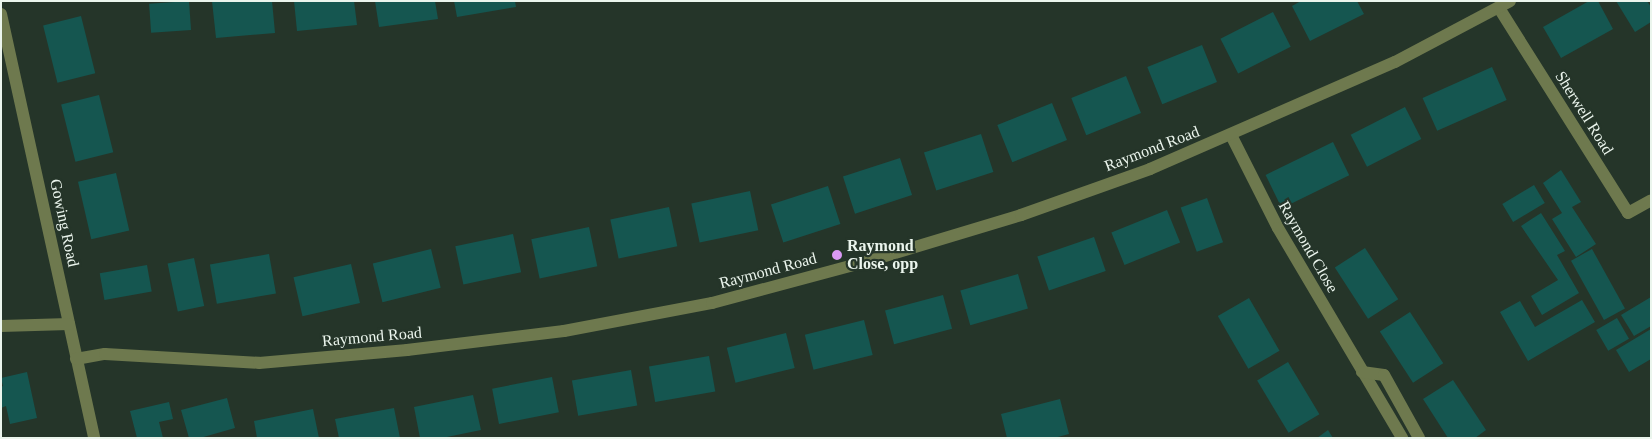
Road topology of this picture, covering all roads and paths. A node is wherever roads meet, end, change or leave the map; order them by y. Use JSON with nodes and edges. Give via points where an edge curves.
{"nodes":[{"id":1,"x":1504,"y":5,"type":"edge"},
{"id":2,"x":1,"y":14,"type":"edge"},
{"id":3,"x":1231,"y":135,"type":"junction"},
{"id":4,"x":1651,"y":200,"type":"edge"},
{"id":5,"x":69,"y":324,"type":"junction"},
{"id":6,"x":1,"y":326,"type":"edge"},
{"id":7,"x":76,"y":359,"type":"junction"},
{"id":8,"x":1362,"y":372,"type":"junction"},
{"id":9,"x":94,"y":438,"type":"edge"},
{"id":10,"x":1402,"y":438,"type":"edge"},
{"id":11,"x":1419,"y":438,"type":"edge"}],
"edges":[{"from":1,"to":3,"type":"street","name":"Raymond Road","via":[[1395,62]]},
{"from":1,"to":4,"type":"street","name":"Sherwell Road","via":[[1628,213]]},
{"from":2,"to":5,"type":"street","name":"Gowing Road"},
{"from":3,"to":7,"type":"street","name":"Raymond Road","via":[[1150,169],[1021,214],[872,260],[712,303],[564,331],[398,351],[259,363],[105,354]]},
{"from":3,"to":8,"type":"street","name":"Raymond Close","via":[[1278,228]]},
{"from":5,"to":6,"type":"street"},
{"from":5,"to":7,"type":"street","name":"Gowing Road"},
{"from":7,"to":9,"type":"street","name":"Gowing Road"},
{"from":8,"to":10,"type":"street","name":"Raymond Close"},
{"from":8,"to":11,"type":"street","via":[[1384,375]]}]}
